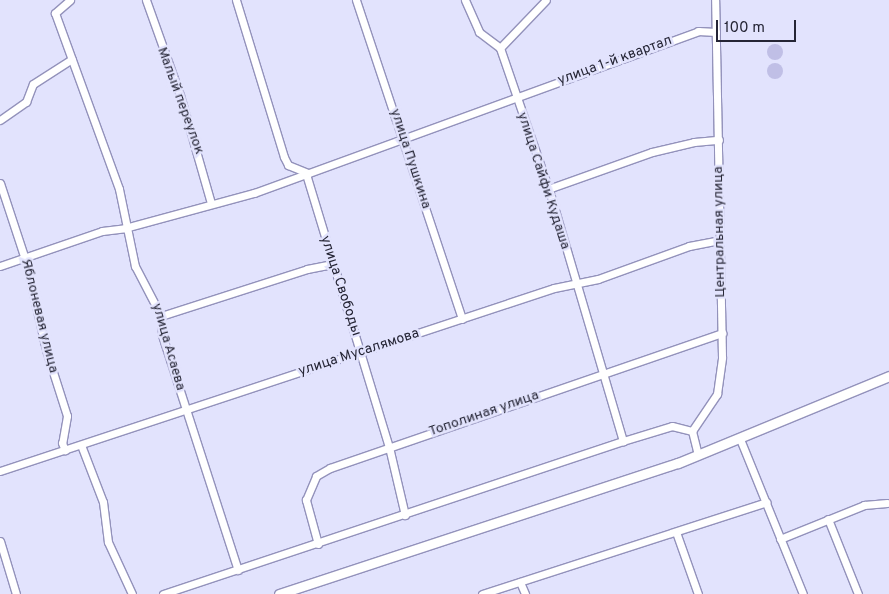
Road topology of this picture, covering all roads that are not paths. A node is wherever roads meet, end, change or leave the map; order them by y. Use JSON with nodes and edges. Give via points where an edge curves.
{"nodes":[{"id":1,"x":70,"y":0,"type":"edge"},
{"id":2,"x":146,"y":0,"type":"edge"},
{"id":3,"x":236,"y":0,"type":"edge"},
{"id":4,"x":356,"y":0,"type":"edge"},
{"id":5,"x":464,"y":0,"type":"edge"},
{"id":6,"x":546,"y":0,"type":"edge"},
{"id":7,"x":715,"y":0,"type":"edge"},
{"id":8,"x":716,"y":32,"type":"junction"},
{"id":9,"x":500,"y":48,"type":"junction"},
{"id":10,"x":72,"y":59,"type":"junction"},
{"id":11,"x":516,"y":97,"type":"junction"},
{"id":12,"x":0,"y":120,"type":"edge"},
{"id":13,"x":404,"y":138,"type":"junction"},
{"id":14,"x":719,"y":140,"type":"junction"},
{"id":15,"x":307,"y":173,"type":"junction"},
{"id":16,"x":0,"y":183,"type":"edge"},
{"id":17,"x":548,"y":189,"type":"junction"},
{"id":18,"x":211,"y":203,"type":"junction"},
{"id":19,"x":125,"y":228,"type":"junction"},
{"id":20,"x":719,"y":240,"type":"junction"},
{"id":21,"x":25,"y":257,"type":"junction"},
{"id":22,"x":333,"y":264,"type":"junction"},
{"id":23,"x":0,"y":266,"type":"edge"},
{"id":24,"x":574,"y":283,"type":"junction"},
{"id":25,"x":161,"y":316,"type":"junction"},
{"id":26,"x":462,"y":319,"type":"junction"},
{"id":27,"x":722,"y":333,"type":"junction"},
{"id":28,"x":361,"y":352,"type":"junction"},
{"id":29,"x":603,"y":374,"type":"junction"},
{"id":30,"x":889,"y":376,"type":"edge"},
{"id":31,"x":187,"y":411,"type":"junction"},
{"id":32,"x":692,"y":431,"type":"junction"},
{"id":33,"x":740,"y":439,"type":"junction"},
{"id":34,"x":623,"y":441,"type":"junction"},
{"id":35,"x":81,"y":445,"type":"junction"},
{"id":36,"x":389,"y":447,"type":"junction"},
{"id":37,"x":65,"y":450,"type":"junction"},
{"id":38,"x":698,"y":455,"type":"junction"},
{"id":39,"x":0,"y":471,"type":"edge"},
{"id":40,"x":766,"y":502,"type":"junction"},
{"id":41,"x":888,"y":504,"type":"edge"},
{"id":42,"x":405,"y":515,"type":"junction"},
{"id":43,"x":828,"y":519,"type":"junction"},
{"id":44,"x":676,"y":532,"type":"junction"},
{"id":45,"x":780,"y":539,"type":"junction"},
{"id":46,"x":0,"y":541,"type":"edge"},
{"id":47,"x":318,"y":544,"type":"junction"},
{"id":48,"x":238,"y":570,"type":"junction"},
{"id":49,"x":520,"y":582,"type":"junction"},
{"id":50,"x":16,"y":594,"type":"edge"},
{"id":51,"x":132,"y":594,"type":"edge"},
{"id":52,"x":163,"y":594,"type":"edge"},
{"id":53,"x":279,"y":594,"type":"edge"},
{"id":54,"x":482,"y":594,"type":"edge"},
{"id":55,"x":525,"y":594,"type":"edge"},
{"id":56,"x":698,"y":594,"type":"edge"},
{"id":57,"x":803,"y":594,"type":"edge"},
{"id":58,"x":858,"y":594,"type":"edge"}],
"edges":[{"from":1,"to":10,"type":"street","name":"улица Асаева","via":[[55,13]]},
{"from":2,"to":18,"type":"street","name":"Малый переулок","via":[[180,95]]},
{"from":3,"to":15,"type":"street","via":[[284,157],[288,165]]},
{"from":4,"to":13,"type":"street","name":"улица Пушкина"},
{"from":5,"to":9,"type":"street","via":[[479,32]]},
{"from":6,"to":9,"type":"street"},
{"from":7,"to":8,"type":"street","name":"Центральная улица"},
{"from":8,"to":11,"type":"street","name":"улица 1-й квартал","via":[[698,31]]},
{"from":8,"to":14,"type":"street","name":"Центральная улица"},
{"from":9,"to":11,"type":"street","name":"улица Сайфи Кудаша"},
{"from":10,"to":12,"type":"street","via":[[33,84],[26,102]]},
{"from":10,"to":19,"type":"street","name":"улица Асаева","via":[[119,189]]},
{"from":11,"to":13,"type":"street","name":"улица 1-й квартал"},
{"from":11,"to":17,"type":"street","name":"улица Сайфи Кудаша"},
{"from":13,"to":15,"type":"street","name":"улица 1-й квартал"},
{"from":13,"to":26,"type":"street","name":"улица Пушкина"},
{"from":14,"to":17,"type":"street","via":[[652,152]]},
{"from":14,"to":20,"type":"street","name":"Центральная улица"},
{"from":15,"to":18,"type":"street","name":"улица 1-й квартал","via":[[254,193]]},
{"from":15,"to":22,"type":"street","name":"улица Свободы"},
{"from":16,"to":21,"type":"street","name":"Яблоневая улица"},
{"from":17,"to":24,"type":"street","name":"улица Сайфи Кудаша"},
{"from":18,"to":19,"type":"street","name":"улица 1-й квартал"},
{"from":19,"to":21,"type":"street","name":"улица 1-й квартал","via":[[102,231]]},
{"from":19,"to":25,"type":"street","name":"улица Асаева","via":[[135,266]]},
{"from":20,"to":24,"type":"street","name":"улица Мусалямова","via":[[689,246],[598,279]]},
{"from":20,"to":27,"type":"street","name":"Центральная улица"},
{"from":21,"to":23,"type":"street","name":"улица 1-й квартал"},
{"from":21,"to":37,"type":"street","name":"Яблоневая улица","via":[[46,350],[67,416],[62,443]]},
{"from":22,"to":25,"type":"street","via":[[307,269]]},
{"from":22,"to":28,"type":"street","name":"улица Свободы"},
{"from":24,"to":26,"type":"street","name":"улица Мусалямова"},
{"from":24,"to":29,"type":"street","name":"улица Сайфи Кудаша"},
{"from":25,"to":31,"type":"street","name":"улица Асаева","via":[[162,335]]},
{"from":26,"to":28,"type":"street","name":"улица Мусалямова"},
{"from":27,"to":29,"type":"street","name":"Тополиная улица"},
{"from":27,"to":32,"type":"street","name":"Центральная улица","via":[[717,394]]},
{"from":28,"to":31,"type":"street","name":"улица Мусалямова"},
{"from":28,"to":36,"type":"street","name":"улица Свободы"},
{"from":29,"to":34,"type":"street","name":"улица Сайфи Кудаша"},
{"from":29,"to":36,"type":"street","name":"Тополиная улица"},
{"from":30,"to":33,"type":"main road"},
{"from":31,"to":35,"type":"street","name":"улица Мусалямова"},
{"from":31,"to":48,"type":"street","name":"улица Асаева"},
{"from":32,"to":34,"type":"street","via":[[672,426]]},
{"from":32,"to":38,"type":"street"},
{"from":33,"to":38,"type":"main road"},
{"from":33,"to":40,"type":"street"},
{"from":34,"to":42,"type":"street"},
{"from":35,"to":37,"type":"street","name":"улица Мусалямова"},
{"from":35,"to":51,"type":"street","via":[[103,502],[108,542]]},
{"from":36,"to":42,"type":"street","name":"улица Свободы"},
{"from":36,"to":47,"type":"street","name":"Тополиная улица","via":[[316,476],[306,500]]},
{"from":37,"to":39,"type":"street","name":"улица Мусалямова"},
{"from":38,"to":53,"type":"main road"},
{"from":40,"to":44,"type":"street"},
{"from":40,"to":45,"type":"street"},
{"from":41,"to":43,"type":"street","via":[[869,504]]},
{"from":42,"to":47,"type":"street"},
{"from":43,"to":45,"type":"street"},
{"from":43,"to":58,"type":"street"},
{"from":44,"to":49,"type":"street"},
{"from":44,"to":56,"type":"street"},
{"from":45,"to":57,"type":"street"},
{"from":46,"to":50,"type":"street"},
{"from":47,"to":48,"type":"street"},
{"from":48,"to":52,"type":"street"},
{"from":49,"to":54,"type":"street"},
{"from":49,"to":55,"type":"street"}]}
